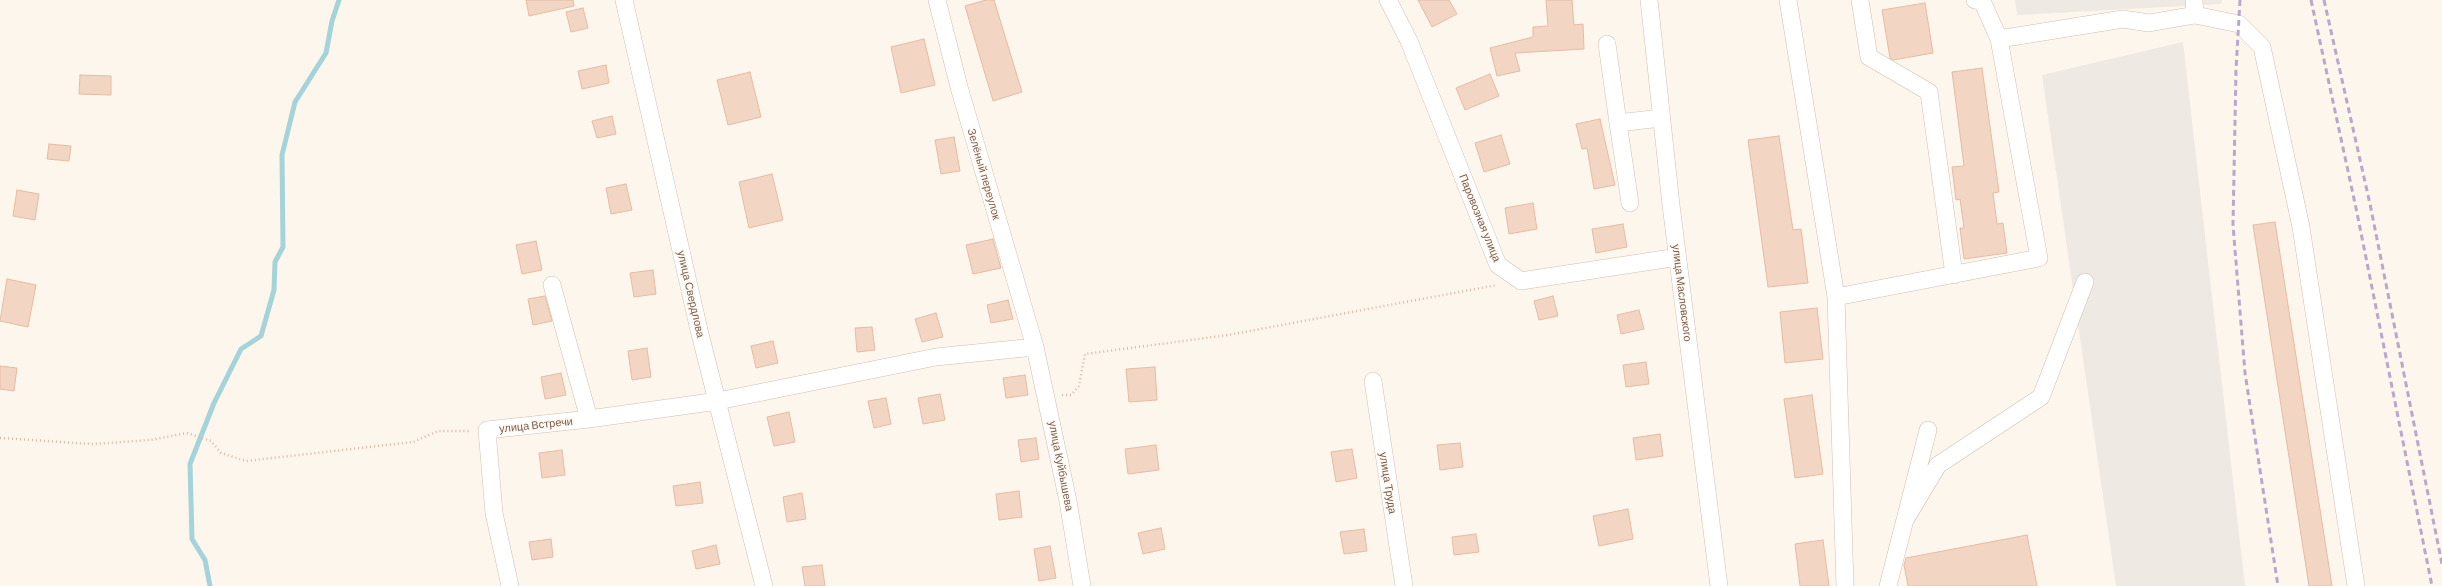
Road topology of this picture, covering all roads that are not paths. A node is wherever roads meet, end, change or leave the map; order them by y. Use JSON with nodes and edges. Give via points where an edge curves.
{"nodes":[{"id":1,"x":624,"y":0,"type":"edge"},
{"id":2,"x":937,"y":0,"type":"edge"},
{"id":3,"x":1388,"y":0,"type":"edge"},
{"id":4,"x":1649,"y":0,"type":"edge"},
{"id":5,"x":1788,"y":0,"type":"edge"},
{"id":6,"x":1860,"y":0,"type":"edge"},
{"id":7,"x":1975,"y":0,"type":"edge"},
{"id":8,"x":2195,"y":7,"type":"edge"},
{"id":9,"x":1999,"y":39,"type":"junction"},
{"id":10,"x":1607,"y":44,"type":"dead end"},
{"id":11,"x":1661,"y":118,"type":"junction"},
{"id":12,"x":1618,"y":123,"type":"junction"},
{"id":13,"x":1630,"y":203,"type":"dead end"},
{"id":14,"x":1678,"y":257,"type":"junction"},
{"id":15,"x":1954,"y":274,"type":"junction"},
{"id":16,"x":2085,"y":282,"type":"dead end"},
{"id":17,"x":552,"y":285,"type":"dead end"},
{"id":18,"x":1836,"y":297,"type":"junction"},
{"id":19,"x":1035,"y":347,"type":"junction"},
{"id":20,"x":1373,"y":381,"type":"dead end"},
{"id":21,"x":718,"y":401,"type":"junction"},
{"id":22,"x":588,"y":419,"type":"junction"},
{"id":23,"x":1928,"y":430,"type":"dead end"},
{"id":24,"x":1905,"y":520,"type":"junction"},
{"id":25,"x":510,"y":586,"type":"edge"},
{"id":26,"x":764,"y":586,"type":"edge"},
{"id":27,"x":1082,"y":586,"type":"edge"},
{"id":28,"x":1404,"y":586,"type":"edge"},
{"id":29,"x":1720,"y":586,"type":"edge"},
{"id":30,"x":1845,"y":586,"type":"edge"},
{"id":31,"x":1888,"y":586,"type":"edge"},
{"id":32,"x":2356,"y":586,"type":"edge"}],
"edges":[{"from":1,"to":21,"type":"street","name":"улица Свердлова","via":[[697,323]]},
{"from":2,"to":19,"type":"street","name":"Зелёный переулок","via":[[959,87]]},
{"from":3,"to":14,"type":"street","name":"Паровозная улица","via":[[1409,41],[1498,265],[1521,281]]},
{"from":4,"to":11,"type":"street","name":"улица Масловского"},
{"from":5,"to":18,"type":"street"},
{"from":6,"to":15,"type":"street","via":[[1869,57],[1929,92]]},
{"from":7,"to":9,"type":"street","via":[[1982,1]]},
{"from":8,"to":9,"type":"street","via":[[2149,23],[2123,19]]},
{"from":8,"to":32,"type":"street","via":[[2239,24],[2262,47],[2301,227]]},
{"from":9,"to":15,"type":"street","via":[[2040,258]]},
{"from":10,"to":12,"type":"street"},
{"from":11,"to":12,"type":"street"},
{"from":11,"to":14,"type":"street","name":"улица Масловского"},
{"from":12,"to":13,"type":"street"},
{"from":14,"to":29,"type":"street","name":"улица Масловского"},
{"from":15,"to":18,"type":"street"},
{"from":16,"to":24,"type":"street","via":[[2041,397],[1938,465]]},
{"from":17,"to":22,"type":"street"},
{"from":18,"to":30,"type":"street"},
{"from":19,"to":21,"type":"street","name":"улица Встречи","via":[[936,356]]},
{"from":19,"to":27,"type":"street","name":"улица Куйбышева","via":[[1068,501]]},
{"from":20,"to":28,"type":"street","name":"улица Труда"},
{"from":21,"to":22,"type":"street","name":"улица Встречи"},
{"from":21,"to":26,"type":"street","name":"улица Свердлова"},
{"from":22,"to":25,"type":"street","name":"улица Встречи","via":[[487,430],[494,513]]},
{"from":23,"to":24,"type":"street"},
{"from":24,"to":31,"type":"street"}]}
